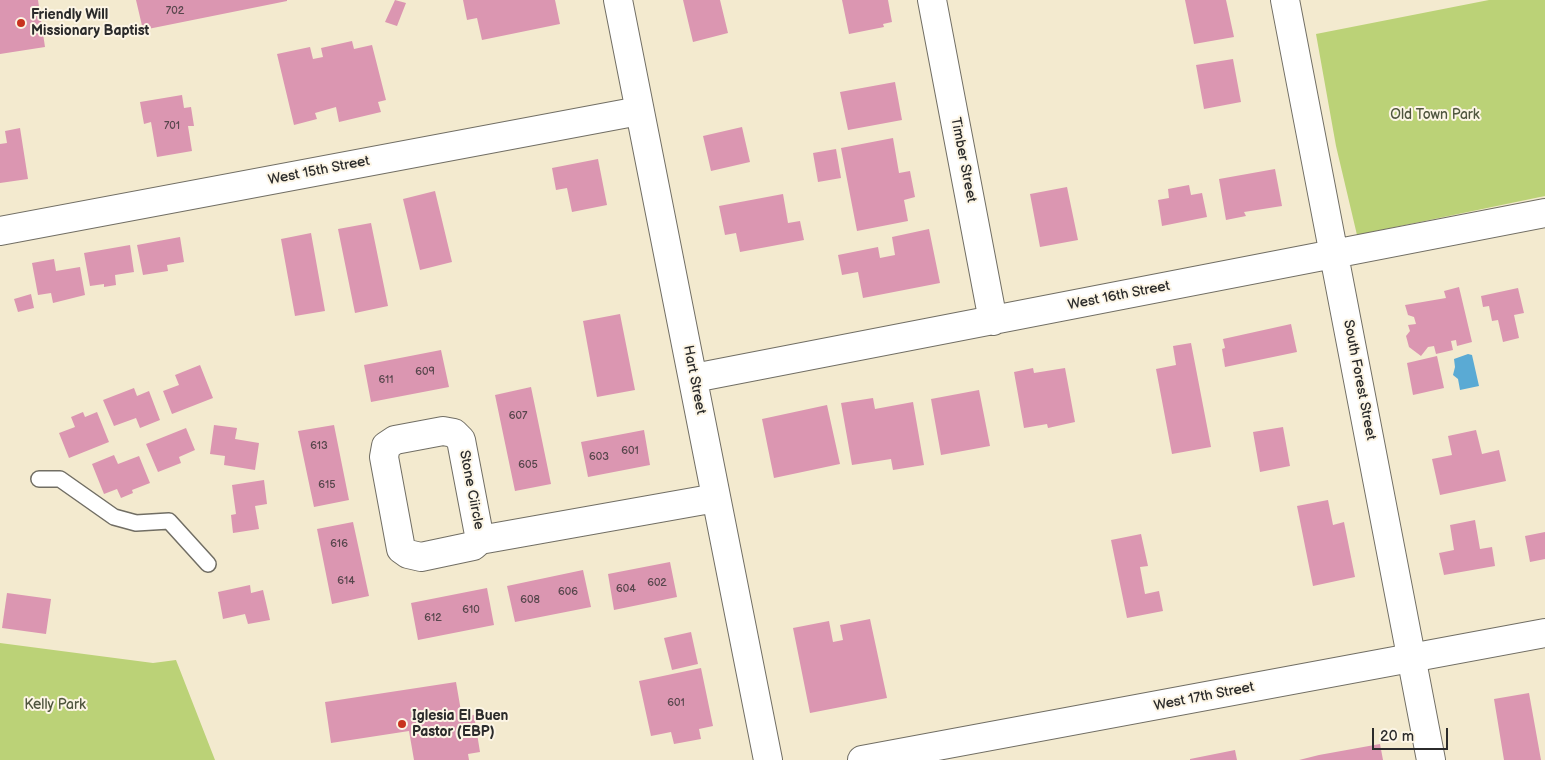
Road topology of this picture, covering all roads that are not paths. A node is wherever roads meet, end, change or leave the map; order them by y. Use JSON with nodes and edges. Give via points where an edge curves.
{"nodes":[{"id":1,"x":618,"y":0,"type":"edge"},
{"id":2,"x":932,"y":0,"type":"edge"},
{"id":3,"x":1285,"y":0,"type":"edge"},
{"id":4,"x":639,"y":111,"type":"junction"},
{"id":5,"x":1545,"y":212,"type":"edge"},
{"id":6,"x":0,"y":231,"type":"edge"},
{"id":7,"x":1335,"y":254,"type":"junction"},
{"id":8,"x":993,"y":321,"type":"junction"},
{"id":9,"x":694,"y":378,"type":"junction"},
{"id":10,"x":39,"y":479,"type":"dead end"},
{"id":11,"x":716,"y":498,"type":"junction"},
{"id":12,"x":480,"y":540,"type":"junction"},
{"id":13,"x":208,"y":564,"type":"dead end"},
{"id":14,"x":1545,"y":633,"type":"edge"},
{"id":15,"x":1412,"y":658,"type":"junction"},
{"id":16,"x":959,"y":752,"type":"edge"},
{"id":17,"x":768,"y":760,"type":"edge"},
{"id":18,"x":862,"y":760,"type":"edge"},
{"id":19,"x":1431,"y":760,"type":"edge"}],
"edges":[{"from":1,"to":4,"type":"street","name":"Hart Street"},
{"from":2,"to":8,"type":"street","name":"Timber Street"},
{"from":3,"to":7,"type":"street","name":"South Forest Street"},
{"from":4,"to":6,"type":"street","name":"West 15th Street"},
{"from":4,"to":9,"type":"street","name":"Hart Street"},
{"from":5,"to":7,"type":"street","name":"West 16th Street"},
{"from":7,"to":8,"type":"street","name":"West 16th Street"},
{"from":7,"to":15,"type":"street","name":"South Forest Street"},
{"from":8,"to":9,"type":"street","name":"West 16th Street"},
{"from":9,"to":11,"type":"street","name":"Hart Street"},
{"from":10,"to":13,"type":"lane","via":[[60,479],[114,517],[136,524],[169,521]]},
{"from":11,"to":12,"type":"street","name":"Stone Ciircle"},
{"from":11,"to":17,"type":"street","name":"Hart Street"},
{"from":12,"to":12,"type":"street","name":"Stone Ciircle","via":[[461,440],[454,433],[443,431],[395,440],[386,446],[384,457],[401,549],[421,556],[473,546]]},
{"from":14,"to":15,"type":"street","name":"West 17th Street"},
{"from":15,"to":16,"type":"street","name":"West 17th Street"},
{"from":15,"to":19,"type":"street","name":"South Forest Street"},
{"from":16,"to":18,"type":"street","name":"West 17th Street"}]}
